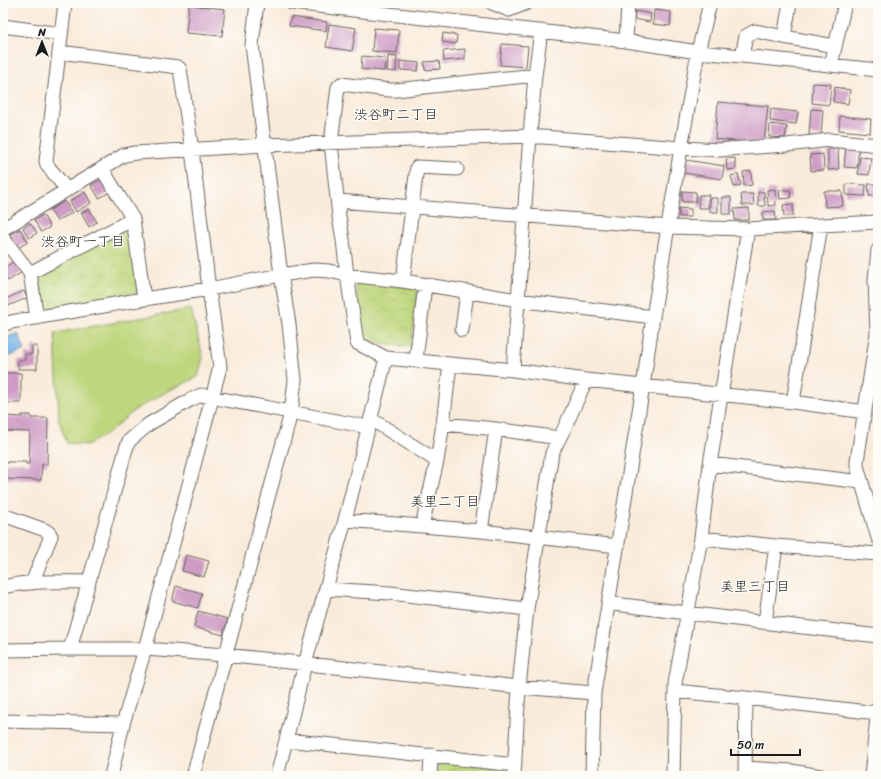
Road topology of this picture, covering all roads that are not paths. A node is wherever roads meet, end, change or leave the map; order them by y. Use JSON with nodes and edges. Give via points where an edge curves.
{"nodes":[{"id":1,"x":64,"y":3,"type":"edge"},
{"id":2,"x":256,"y":3,"type":"edge"},
{"id":3,"x":292,"y":3,"type":"edge"},
{"id":4,"x":492,"y":3,"type":"edge"},
{"id":5,"x":527,"y":3,"type":"edge"},
{"id":6,"x":628,"y":3,"type":"edge"},
{"id":7,"x":710,"y":3,"type":"edge"},
{"id":8,"x":790,"y":3,"type":"edge"},
{"id":9,"x":845,"y":3,"type":"edge"},
{"id":10,"x":3,"y":26,"type":"edge"},
{"id":11,"x":541,"y":31,"type":"junction"},
{"id":12,"x":61,"y":34,"type":"junction"},
{"id":13,"x":784,"y":37,"type":"junction"},
{"id":14,"x":626,"y":41,"type":"junction"},
{"id":15,"x":835,"y":46,"type":"junction"},
{"id":16,"x":59,"y":52,"type":"junction"},
{"id":17,"x":698,"y":52,"type":"junction"},
{"id":18,"x":742,"y":56,"type":"junction"},
{"id":19,"x":831,"y":65,"type":"junction"},
{"id":20,"x":878,"y":70,"type":"edge"},
{"id":21,"x":535,"y":75,"type":"junction"},
{"id":22,"x":530,"y":136,"type":"junction"},
{"id":23,"x":331,"y":143,"type":"junction"},
{"id":24,"x":265,"y":145,"type":"junction"},
{"id":25,"x":878,"y":146,"type":"edge"},
{"id":26,"x":681,"y":148,"type":"junction"},
{"id":27,"x":192,"y":150,"type":"junction"},
{"id":28,"x":102,"y":169,"type":"junction"},
{"id":29,"x":457,"y":169,"type":"dead end"},
{"id":30,"x":67,"y":190,"type":"junction"},
{"id":31,"x":338,"y":201,"type":"junction"},
{"id":32,"x":413,"y":206,"type":"junction"},
{"id":33,"x":524,"y":216,"type":"junction"},
{"id":34,"x":133,"y":218,"type":"junction"},
{"id":35,"x":878,"y":222,"type":"edge"},
{"id":36,"x":821,"y":225,"type":"junction"},
{"id":37,"x":669,"y":227,"type":"junction"},
{"id":38,"x":3,"y":229,"type":"edge"},
{"id":39,"x":748,"y":229,"type":"junction"},
{"id":40,"x":3,"y":238,"type":"edge"},
{"id":41,"x":878,"y":250,"type":"edge"},
{"id":42,"x":30,"y":274,"type":"junction"},
{"id":43,"x":281,"y":275,"type":"junction"},
{"id":44,"x":347,"y":275,"type":"junction"},
{"id":45,"x":403,"y":281,"type":"junction"},
{"id":46,"x":425,"y":285,"type":"junction"},
{"id":47,"x":209,"y":288,"type":"junction"},
{"id":48,"x":467,"y":292,"type":"junction"},
{"id":49,"x":144,"y":299,"type":"junction"},
{"id":50,"x":518,"y":300,"type":"junction"},
{"id":51,"x":653,"y":317,"type":"junction"},
{"id":52,"x":37,"y":318,"type":"junction"},
{"id":53,"x":3,"y":325,"type":"edge"},
{"id":54,"x":462,"y":330,"type":"dead end"},
{"id":55,"x":386,"y":358,"type":"junction"},
{"id":56,"x":416,"y":360,"type":"junction"},
{"id":57,"x":450,"y":364,"type":"junction"},
{"id":58,"x":513,"y":370,"type":"junction"},
{"id":59,"x":586,"y":380,"type":"junction"},
{"id":60,"x":643,"y":386,"type":"junction"},
{"id":61,"x":721,"y":394,"type":"junction"},
{"id":62,"x":212,"y":398,"type":"junction"},
{"id":63,"x":793,"y":402,"type":"junction"},
{"id":64,"x":865,"y":412,"type":"junction"},
{"id":65,"x":291,"y":413,"type":"junction"},
{"id":66,"x":370,"y":423,"type":"junction"},
{"id":67,"x":443,"y":424,"type":"junction"},
{"id":68,"x":496,"y":430,"type":"junction"},
{"id":69,"x":559,"y":438,"type":"junction"},
{"id":70,"x":437,"y":460,"type":"junction"},
{"id":71,"x":710,"y":464,"type":"junction"},
{"id":72,"x":862,"y":482,"type":"junction"},
{"id":73,"x":3,"y":515,"type":"edge"},
{"id":74,"x":345,"y":520,"type":"junction"},
{"id":75,"x":422,"y":526,"type":"junction"},
{"id":76,"x":480,"y":531,"type":"junction"},
{"id":77,"x":538,"y":538,"type":"junction"},
{"id":78,"x":701,"y":538,"type":"junction"},
{"id":79,"x":878,"y":538,"type":"edge"},
{"id":80,"x":618,"y":546,"type":"junction"},
{"id":81,"x":776,"y":546,"type":"junction"},
{"id":82,"x":878,"y":554,"type":"edge"},
{"id":83,"x":89,"y":582,"type":"junction"},
{"id":84,"x":32,"y":583,"type":"junction"},
{"id":85,"x":3,"y":587,"type":"edge"},
{"id":86,"x":326,"y":589,"type":"junction"},
{"id":87,"x":608,"y":603,"type":"junction"},
{"id":88,"x":527,"y":609,"type":"junction"},
{"id":89,"x":687,"y":614,"type":"junction"},
{"id":90,"x":765,"y":622,"type":"junction"},
{"id":91,"x":878,"y":636,"type":"edge"},
{"id":92,"x":70,"y":649,"type":"junction"},
{"id":93,"x":145,"y":649,"type":"junction"},
{"id":94,"x":3,"y":650,"type":"edge"},
{"id":95,"x":225,"y":656,"type":"junction"},
{"id":96,"x":305,"y":664,"type":"junction"},
{"id":97,"x":519,"y":687,"type":"junction"},
{"id":98,"x":675,"y":691,"type":"junction"},
{"id":99,"x":594,"y":693,"type":"junction"},
{"id":100,"x":746,"y":698,"type":"junction"},
{"id":101,"x":878,"y":710,"type":"edge"},
{"id":102,"x":3,"y":721,"type":"edge"},
{"id":103,"x":124,"y":724,"type":"junction"},
{"id":104,"x":287,"y":740,"type":"junction"},
{"id":105,"x":431,"y":755,"type":"junction"},
{"id":106,"x":514,"y":770,"type":"edge"},
{"id":107,"x":745,"y":772,"type":"edge"},
{"id":108,"x":791,"y":773,"type":"edge"},
{"id":109,"x":111,"y":776,"type":"edge"},
{"id":110,"x":193,"y":776,"type":"edge"},
{"id":111,"x":277,"y":776,"type":"edge"},
{"id":112,"x":430,"y":776,"type":"edge"},
{"id":113,"x":592,"y":776,"type":"edge"},
{"id":114,"x":673,"y":776,"type":"edge"},
{"id":115,"x":821,"y":776,"type":"edge"},
{"id":116,"x":871,"y":776,"type":"edge"}],
"edges":[{"from":1,"to":12,"type":"street"},
{"from":2,"to":24,"type":"street","via":[[252,45]]},
{"from":3,"to":11,"type":"street"},
{"from":4,"to":5,"type":"street","via":[[509,10]]},
{"from":6,"to":14,"type":"street"},
{"from":7,"to":17,"type":"street"},
{"from":8,"to":13,"type":"street"},
{"from":9,"to":15,"type":"street"},
{"from":10,"to":12,"type":"street"},
{"from":11,"to":14,"type":"street"},
{"from":11,"to":21,"type":"street"},
{"from":12,"to":16,"type":"street"},
{"from":13,"to":15,"type":"street"},
{"from":13,"to":18,"type":"street","via":[[754,31],[746,36]]},
{"from":14,"to":17,"type":"street"},
{"from":15,"to":19,"type":"street"},
{"from":16,"to":27,"type":"street","via":[[178,67],[181,72]]},
{"from":16,"to":30,"type":"street","via":[[46,161]]},
{"from":17,"to":18,"type":"street"},
{"from":17,"to":26,"type":"street"},
{"from":18,"to":19,"type":"street"},
{"from":19,"to":20,"type":"street"},
{"from":21,"to":22,"type":"street"},
{"from":21,"to":23,"type":"street","via":[[396,90],[341,84],[338,87]]},
{"from":22,"to":23,"type":"street"},
{"from":22,"to":26,"type":"street"},
{"from":22,"to":33,"type":"street"},
{"from":23,"to":24,"type":"street"},
{"from":23,"to":31,"type":"street"},
{"from":24,"to":27,"type":"street"},
{"from":24,"to":43,"type":"street"},
{"from":25,"to":26,"type":"street","via":[[830,140],[722,150]]},
{"from":26,"to":37,"type":"street"},
{"from":27,"to":28,"type":"street","via":[[131,153]]},
{"from":27,"to":47,"type":"street"},
{"from":28,"to":30,"type":"street"},
{"from":28,"to":34,"type":"street"},
{"from":29,"to":32,"type":"street","via":[[417,167]]},
{"from":30,"to":38,"type":"street"},
{"from":31,"to":32,"type":"street"},
{"from":31,"to":44,"type":"street"},
{"from":32,"to":33,"type":"street"},
{"from":32,"to":45,"type":"street"},
{"from":33,"to":37,"type":"street"},
{"from":33,"to":50,"type":"street"},
{"from":34,"to":42,"type":"street"},
{"from":34,"to":49,"type":"street"},
{"from":35,"to":36,"type":"street"},
{"from":36,"to":39,"type":"street"},
{"from":36,"to":63,"type":"street"},
{"from":37,"to":39,"type":"street"},
{"from":37,"to":51,"type":"street"},
{"from":39,"to":61,"type":"street"},
{"from":40,"to":42,"type":"street"},
{"from":41,"to":64,"type":"street","via":[[875,280],[877,333]]},
{"from":42,"to":52,"type":"street"},
{"from":43,"to":44,"type":"street","via":[[314,270]]},
{"from":43,"to":47,"type":"street"},
{"from":43,"to":65,"type":"street","via":[[295,380]]},
{"from":44,"to":45,"type":"street"},
{"from":44,"to":55,"type":"street","via":[[357,343]]},
{"from":45,"to":46,"type":"street"},
{"from":46,"to":48,"type":"street"},
{"from":46,"to":56,"type":"street"},
{"from":47,"to":49,"type":"street"},
{"from":47,"to":62,"type":"street","via":[[220,363]]},
{"from":48,"to":50,"type":"street"},
{"from":48,"to":54,"type":"street"},
{"from":49,"to":52,"type":"street"},
{"from":50,"to":51,"type":"street"},
{"from":50,"to":58,"type":"street"},
{"from":51,"to":60,"type":"street"},
{"from":52,"to":53,"type":"street"},
{"from":55,"to":56,"type":"street"},
{"from":55,"to":66,"type":"street"},
{"from":56,"to":57,"type":"street"},
{"from":57,"to":58,"type":"street"},
{"from":57,"to":67,"type":"street"},
{"from":58,"to":59,"type":"street"},
{"from":59,"to":60,"type":"street"},
{"from":59,"to":69,"type":"street"},
{"from":60,"to":61,"type":"street"},
{"from":60,"to":80,"type":"street"},
{"from":61,"to":63,"type":"street"},
{"from":61,"to":71,"type":"street"},
{"from":62,"to":65,"type":"street"},
{"from":62,"to":83,"type":"street","via":[[201,395],[190,400],[149,424],[129,441]]},
{"from":62,"to":93,"type":"street"},
{"from":63,"to":64,"type":"street"},
{"from":64,"to":72,"type":"street","via":[[857,461]]},
{"from":65,"to":66,"type":"street"},
{"from":65,"to":95,"type":"street"},
{"from":66,"to":70,"type":"street"},
{"from":66,"to":74,"type":"street"},
{"from":67,"to":68,"type":"street"},
{"from":67,"to":70,"type":"street"},
{"from":68,"to":69,"type":"street"},
{"from":68,"to":76,"type":"street"},
{"from":69,"to":77,"type":"street","via":[[552,453]]},
{"from":70,"to":75,"type":"street"},
{"from":71,"to":72,"type":"street"},
{"from":71,"to":78,"type":"street"},
{"from":72,"to":79,"type":"street"},
{"from":73,"to":84,"type":"street","via":[[45,530],[51,536]]},
{"from":74,"to":75,"type":"street"},
{"from":74,"to":86,"type":"street"},
{"from":75,"to":76,"type":"street"},
{"from":76,"to":77,"type":"street"},
{"from":77,"to":80,"type":"street"},
{"from":77,"to":88,"type":"street"},
{"from":78,"to":81,"type":"street"},
{"from":78,"to":89,"type":"street"},
{"from":80,"to":87,"type":"street"},
{"from":81,"to":82,"type":"street"},
{"from":81,"to":90,"type":"street"},
{"from":83,"to":84,"type":"street"},
{"from":83,"to":92,"type":"street"},
{"from":84,"to":85,"type":"street"},
{"from":86,"to":88,"type":"street","via":[[390,593]]},
{"from":86,"to":96,"type":"street"},
{"from":87,"to":89,"type":"street"},
{"from":87,"to":99,"type":"street"},
{"from":88,"to":97,"type":"street"},
{"from":89,"to":90,"type":"street"},
{"from":89,"to":98,"type":"street"},
{"from":90,"to":91,"type":"street"},
{"from":92,"to":93,"type":"street"},
{"from":92,"to":94,"type":"street"},
{"from":93,"to":95,"type":"street"},
{"from":93,"to":103,"type":"street"},
{"from":95,"to":96,"type":"street"},
{"from":95,"to":110,"type":"street"},
{"from":96,"to":97,"type":"street"},
{"from":96,"to":104,"type":"street"},
{"from":97,"to":99,"type":"street"},
{"from":97,"to":106,"type":"street"},
{"from":98,"to":100,"type":"street"},
{"from":98,"to":114,"type":"street"},
{"from":99,"to":113,"type":"street"},
{"from":100,"to":101,"type":"street"},
{"from":100,"to":107,"type":"street"},
{"from":101,"to":116,"type":"street"},
{"from":102,"to":103,"type":"street"},
{"from":103,"to":109,"type":"street"},
{"from":104,"to":105,"type":"street"},
{"from":104,"to":111,"type":"street"},
{"from":105,"to":106,"type":"street"},
{"from":105,"to":112,"type":"street"},
{"from":107,"to":108,"type":"street"},
{"from":108,"to":115,"type":"street"}]}
